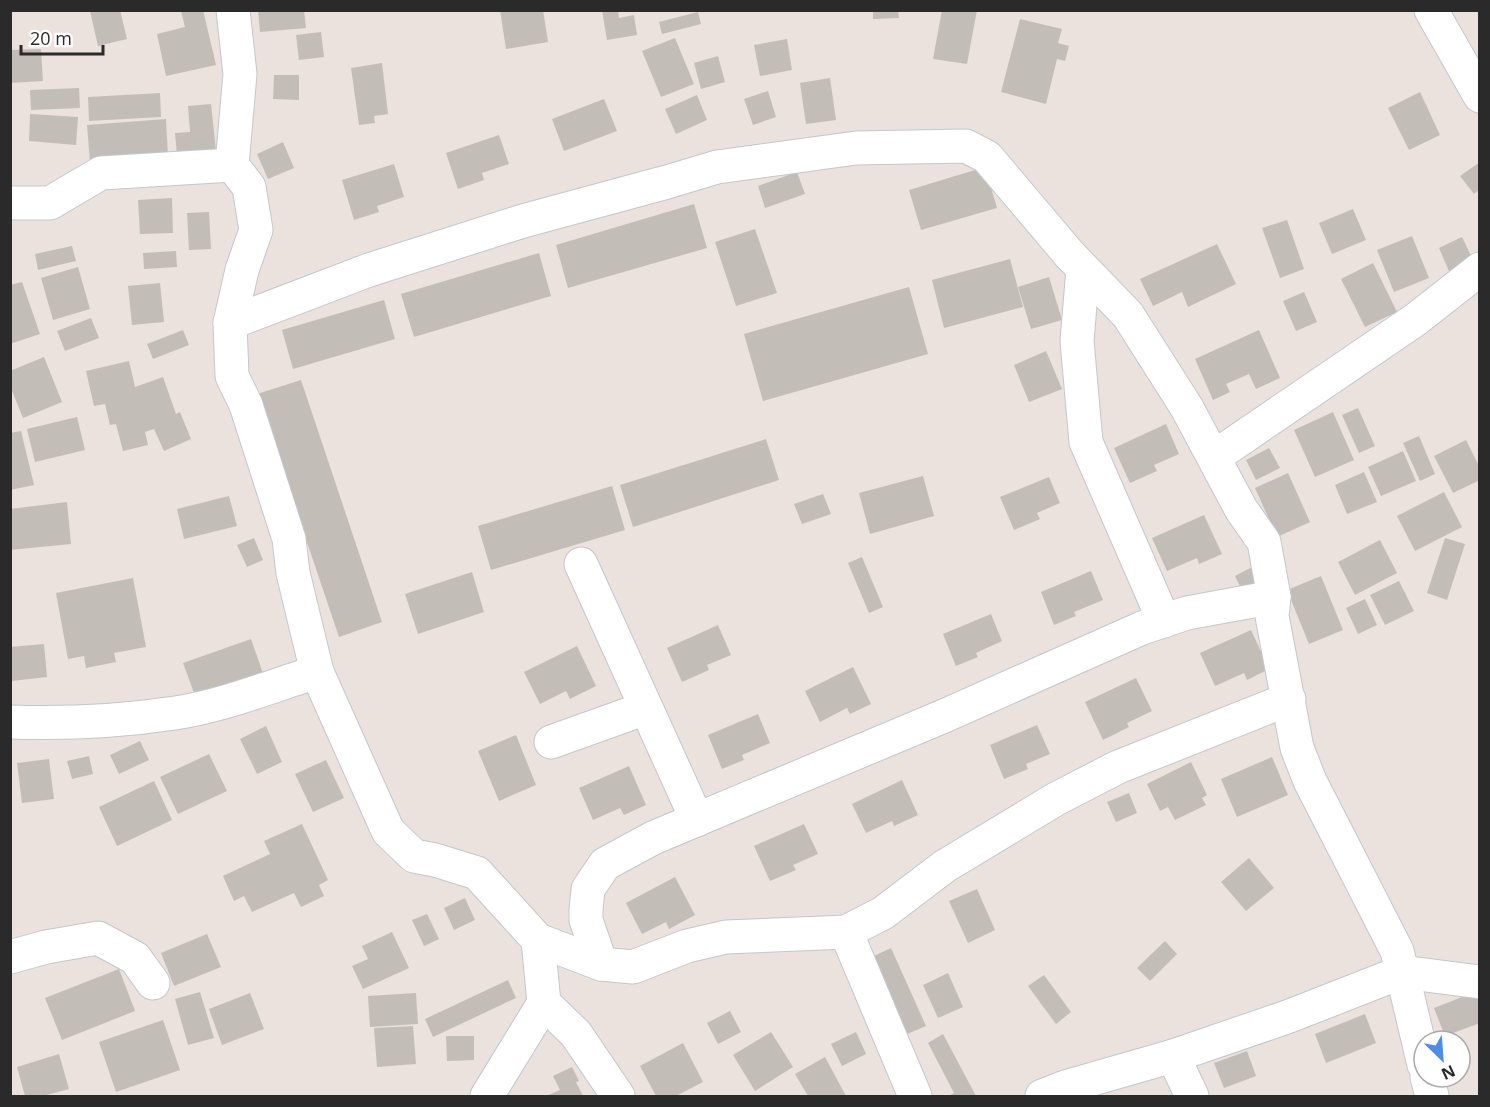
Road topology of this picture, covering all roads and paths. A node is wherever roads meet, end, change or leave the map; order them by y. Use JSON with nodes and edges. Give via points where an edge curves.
{"nodes":[{"id":1,"x":233,"y":10,"type":"edge"},
{"id":2,"x":1431,"y":10,"type":"edge"},
{"id":3,"x":1479,"y":96,"type":"edge"},
{"id":4,"x":232,"y":165,"type":"junction"},
{"id":5,"x":10,"y":203,"type":"edge"},
{"id":6,"x":1083,"y":269,"type":"junction"},
{"id":7,"x":1479,"y":269,"type":"edge"},
{"id":8,"x":230,"y":323,"type":"junction"},
{"id":9,"x":1214,"y":457,"type":"junction"},
{"id":10,"x":581,"y":564,"type":"dead end"},
{"id":11,"x":1274,"y":597,"type":"junction"},
{"id":12,"x":1164,"y":621,"type":"junction"},
{"id":13,"x":317,"y":672,"type":"junction"},
{"id":14,"x":1288,"y":699,"type":"junction"},
{"id":15,"x":646,"y":708,"type":"junction"},
{"id":16,"x":10,"y":722,"type":"edge"},
{"id":17,"x":551,"y":742,"type":"dead end"},
{"id":18,"x":697,"y":820,"type":"junction"},
{"id":19,"x":846,"y":932,"type":"junction"},
{"id":20,"x":538,"y":940,"type":"junction"},
{"id":21,"x":10,"y":957,"type":"edge"},
{"id":22,"x":601,"y":964,"type":"junction"},
{"id":23,"x":1402,"y":972,"type":"junction"},
{"id":24,"x":1479,"y":981,"type":"edge"},
{"id":25,"x":153,"y":983,"type":"dead end"},
{"id":26,"x":544,"y":1003,"type":"junction"},
{"id":27,"x":1415,"y":1029,"type":"edge"},
{"id":28,"x":1173,"y":1056,"type":"junction"},
{"id":29,"x":487,"y":1096,"type":"edge"},
{"id":30,"x":618,"y":1096,"type":"edge"},
{"id":31,"x":915,"y":1096,"type":"edge"},
{"id":32,"x":1042,"y":1096,"type":"edge"},
{"id":33,"x":1192,"y":1096,"type":"edge"}],
"edges":[{"from":1,"to":4,"type":"street","via":[[240,74]]},
{"from":2,"to":3,"type":"street"},
{"from":4,"to":5,"type":"street","via":[[101,173],[50,203]]},
{"from":4,"to":8,"type":"street","via":[[249,187],[256,230]]},
{"from":6,"to":8,"type":"street","via":[[987,157],[966,146],[856,148],[717,166],[524,220],[369,270]]},
{"from":6,"to":9,"type":"street","via":[[1128,315]]},
{"from":6,"to":12,"type":"street","via":[[1077,341],[1086,442]]},
{"from":7,"to":9,"type":"street","via":[[1414,320]]},
{"from":8,"to":13,"type":"street","via":[[232,376],[246,405],[290,539],[293,573]]},
{"from":9,"to":11,"type":"street","via":[[1241,509],[1264,542]]},
{"from":10,"to":15,"type":"street"},
{"from":11,"to":12,"type":"street"},
{"from":11,"to":14,"type":"street","via":[[1272,616]]},
{"from":12,"to":18,"type":"street"},
{"from":13,"to":16,"type":"street","via":[[176,713],[56,723]]},
{"from":13,"to":20,"type":"street","via":[[388,831],[414,856],[477,873]]},
{"from":14,"to":19,"type":"street","via":[[1118,767],[1066,794],[945,866],[882,913]]},
{"from":14,"to":23,"type":"street","via":[[1297,748],[1310,781],[1397,951]]},
{"from":15,"to":17,"type":"street"},
{"from":15,"to":18,"type":"street"},
{"from":18,"to":22,"type":"street","via":[[605,864],[588,889],[586,920]]},
{"from":19,"to":22,"type":"street","via":[[726,938],[687,946],[633,967]]},
{"from":19,"to":31,"type":"street"},
{"from":20,"to":22,"type":"street"},
{"from":20,"to":26,"type":"street"},
{"from":21,"to":25,"type":"street","via":[[98,938],[135,958]]},
{"from":23,"to":24,"type":"street"},
{"from":23,"to":27,"type":"street"},
{"from":23,"to":28,"type":"street"},
{"from":26,"to":29,"type":"street"},
{"from":26,"to":30,"type":"street","via":[[576,1034]]},
{"from":28,"to":32,"type":"street"},
{"from":28,"to":33,"type":"street"}]}
